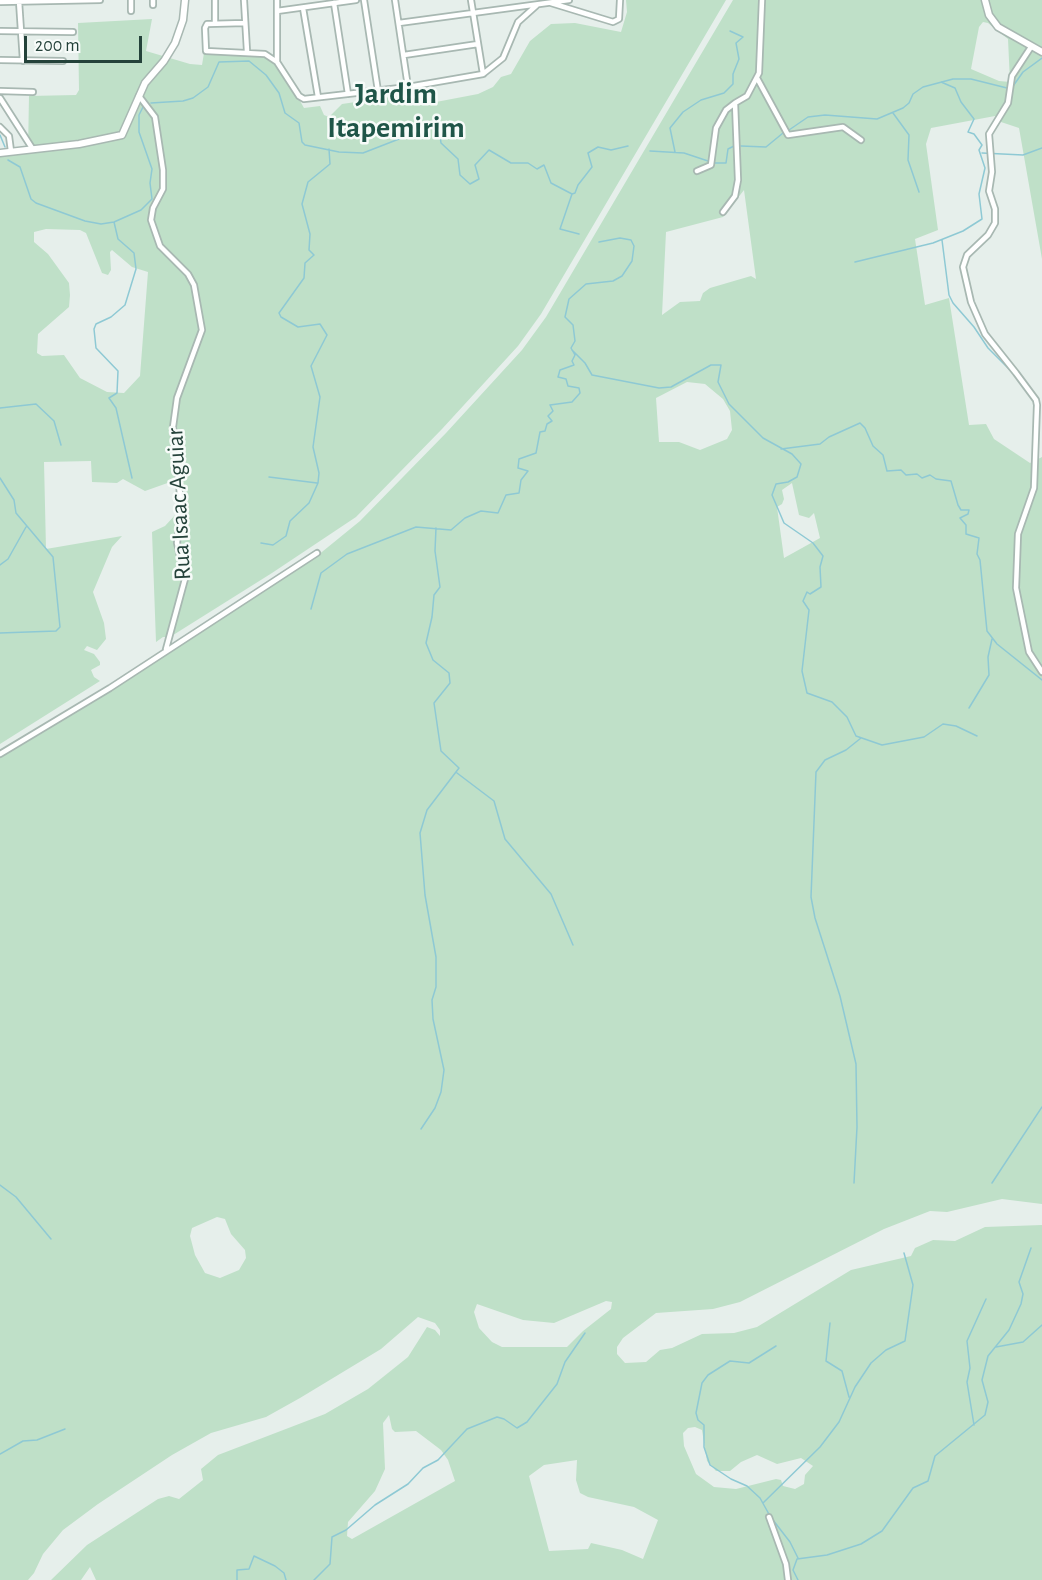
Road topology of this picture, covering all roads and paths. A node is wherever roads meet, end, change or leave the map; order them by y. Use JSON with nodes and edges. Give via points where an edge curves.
{"nodes":[{"id":1,"x":100,"y":0,"type":"edge"},
{"id":2,"x":131,"y":0,"type":"edge"},
{"id":3,"x":185,"y":0,"type":"edge"},
{"id":4,"x":215,"y":0,"type":"edge"},
{"id":5,"x":244,"y":0,"type":"edge"},
{"id":6,"x":277,"y":0,"type":"edge"},
{"id":7,"x":356,"y":0,"type":"edge"},
{"id":8,"x":364,"y":0,"type":"edge"},
{"id":9,"x":395,"y":0,"type":"edge"},
{"id":10,"x":471,"y":0,"type":"edge"},
{"id":11,"x":569,"y":0,"type":"edge"},
{"id":12,"x":620,"y":0,"type":"edge"},
{"id":13,"x":762,"y":0,"type":"edge"},
{"id":14,"x":985,"y":0,"type":"edge"},
{"id":15,"x":19,"y":1,"type":"edge"},
{"id":16,"x":0,"y":2,"type":"edge"},
{"id":17,"x":334,"y":3,"type":"junction"},
{"id":18,"x":551,"y":3,"type":"junction"},
{"id":19,"x":537,"y":4,"type":"junction"},
{"id":20,"x":303,"y":8,"type":"junction"},
{"id":21,"x":131,"y":11,"type":"dead end"},
{"id":22,"x":277,"y":11,"type":"junction"},
{"id":23,"x":473,"y":13,"type":"junction"},
{"id":24,"x":215,"y":23,"type":"junction"},
{"id":25,"x":245,"y":23,"type":"junction"},
{"id":26,"x":399,"y":23,"type":"junction"},
{"id":27,"x":0,"y":31,"type":"edge"},
{"id":28,"x":73,"y":32,"type":"dead end"},
{"id":29,"x":21,"y":33,"type":"junction"},
{"id":30,"x":478,"y":44,"type":"junction"},
{"id":31,"x":1031,"y":47,"type":"junction"},
{"id":32,"x":247,"y":51,"type":"junction"},
{"id":33,"x":1042,"y":52,"type":"edge"},
{"id":34,"x":404,"y":55,"type":"junction"},
{"id":35,"x":0,"y":60,"type":"edge"},
{"id":36,"x":23,"y":61,"type":"junction"},
{"id":37,"x":63,"y":61,"type":"dead end"},
{"id":38,"x":277,"y":62,"type":"junction"},
{"id":39,"x":483,"y":74,"type":"junction"},
{"id":40,"x":757,"y":78,"type":"junction"},
{"id":41,"x":408,"y":87,"type":"junction"},
{"id":42,"x":378,"y":90,"type":"junction"},
{"id":43,"x":0,"y":91,"type":"edge"},
{"id":44,"x":33,"y":92,"type":"dead end"},
{"id":45,"x":348,"y":94,"type":"junction"},
{"id":46,"x":139,"y":96,"type":"junction"},
{"id":47,"x":318,"y":97,"type":"junction"},
{"id":48,"x":0,"y":98,"type":"edge"},
{"id":49,"x":735,"y":103,"type":"junction"},
{"id":50,"x":0,"y":127,"type":"edge"},
{"id":51,"x":861,"y":140,"type":"dead end"},
{"id":52,"x":33,"y":148,"type":"junction"},
{"id":53,"x":11,"y":151,"type":"junction"},
{"id":54,"x":0,"y":153,"type":"edge"},
{"id":55,"x":697,"y":171,"type":"dead end"},
{"id":56,"x":723,"y":212,"type":"dead end"},
{"id":57,"x":317,"y":553,"type":"dead end"},
{"id":58,"x":166,"y":650,"type":"junction"},
{"id":59,"x":1042,"y":672,"type":"edge"},
{"id":60,"x":0,"y":754,"type":"edge"},
{"id":61,"x":769,"y":1517,"type":"dead end"},
{"id":62,"x":788,"y":1580,"type":"edge"}],
"edges":[{"from":1,"to":15,"type":"street"},
{"from":2,"to":21,"type":"street"},
{"from":3,"to":46,"type":"street","via":[[175,43]]},
{"from":4,"to":24,"type":"street"},
{"from":5,"to":25,"type":"street"},
{"from":6,"to":22,"type":"street"},
{"from":7,"to":17,"type":"street"},
{"from":8,"to":42,"type":"street"},
{"from":9,"to":26,"type":"street"},
{"from":10,"to":23,"type":"street"},
{"from":11,"to":18,"type":"street"},
{"from":12,"to":18,"type":"street","via":[[619,19],[613,22]]},
{"from":13,"to":40,"type":"street"},
{"from":14,"to":31,"type":"street","via":[[994,22]]},
{"from":15,"to":16,"type":"street"},
{"from":15,"to":29,"type":"street"},
{"from":17,"to":20,"type":"street"},
{"from":17,"to":45,"type":"street"},
{"from":18,"to":19,"type":"street"},
{"from":19,"to":23,"type":"street"},
{"from":19,"to":39,"type":"street","via":[[518,22],[503,58]]},
{"from":20,"to":22,"type":"street"},
{"from":20,"to":47,"type":"street"},
{"from":22,"to":38,"type":"street"},
{"from":23,"to":26,"type":"street"},
{"from":23,"to":30,"type":"street"},
{"from":24,"to":25,"type":"street"},
{"from":24,"to":32,"type":"street","via":[[205,28],[206,49]]},
{"from":25,"to":32,"type":"street"},
{"from":26,"to":34,"type":"street"},
{"from":27,"to":29,"type":"street"},
{"from":28,"to":29,"type":"street"},
{"from":29,"to":36,"type":"street"},
{"from":30,"to":34,"type":"street"},
{"from":30,"to":39,"type":"street"},
{"from":31,"to":33,"type":"street"},
{"from":31,"to":59,"type":"street","via":[[1012,76],[1008,103],[988,138],[992,172],[989,191],[995,223],[967,255],[963,267],[971,302],[985,334],[1037,405],[1034,488],[1018,534],[1016,588],[1029,652]]},
{"from":32,"to":38,"type":"street","via":[[265,54]]},
{"from":34,"to":41,"type":"street"},
{"from":35,"to":36,"type":"street"},
{"from":36,"to":37,"type":"street"},
{"from":38,"to":47,"type":"street","via":[[299,96]]},
{"from":39,"to":41,"type":"street"},
{"from":40,"to":49,"type":"street","via":[[747,96]]},
{"from":40,"to":51,"type":"street","via":[[790,136],[843,127]]},
{"from":41,"to":42,"type":"street"},
{"from":42,"to":45,"type":"street"},
{"from":43,"to":44,"type":"street"},
{"from":45,"to":47,"type":"street"},
{"from":46,"to":52,"type":"street","via":[[122,135]]},
{"from":46,"to":58,"type":"street","name":"Rua Isaac Aguiar","via":[[155,117],[163,170],[163,189],[153,208],[152,220],[160,246],[194,285],[202,330],[177,398],[173,427],[181,504],[177,543],[185,579]]},
{"from":48,"to":52,"type":"street"},
{"from":49,"to":55,"type":"street","via":[[716,128],[711,165]]},
{"from":49,"to":56,"type":"street","via":[[738,180],[735,196]]},
{"from":50,"to":53,"type":"street","via":[[9,136]]},
{"from":52,"to":53,"type":"street"},
{"from":53,"to":54,"type":"street"},
{"from":57,"to":58,"type":"street"},
{"from":58,"to":60,"type":"street"},
{"from":61,"to":62,"type":"street"}]}
